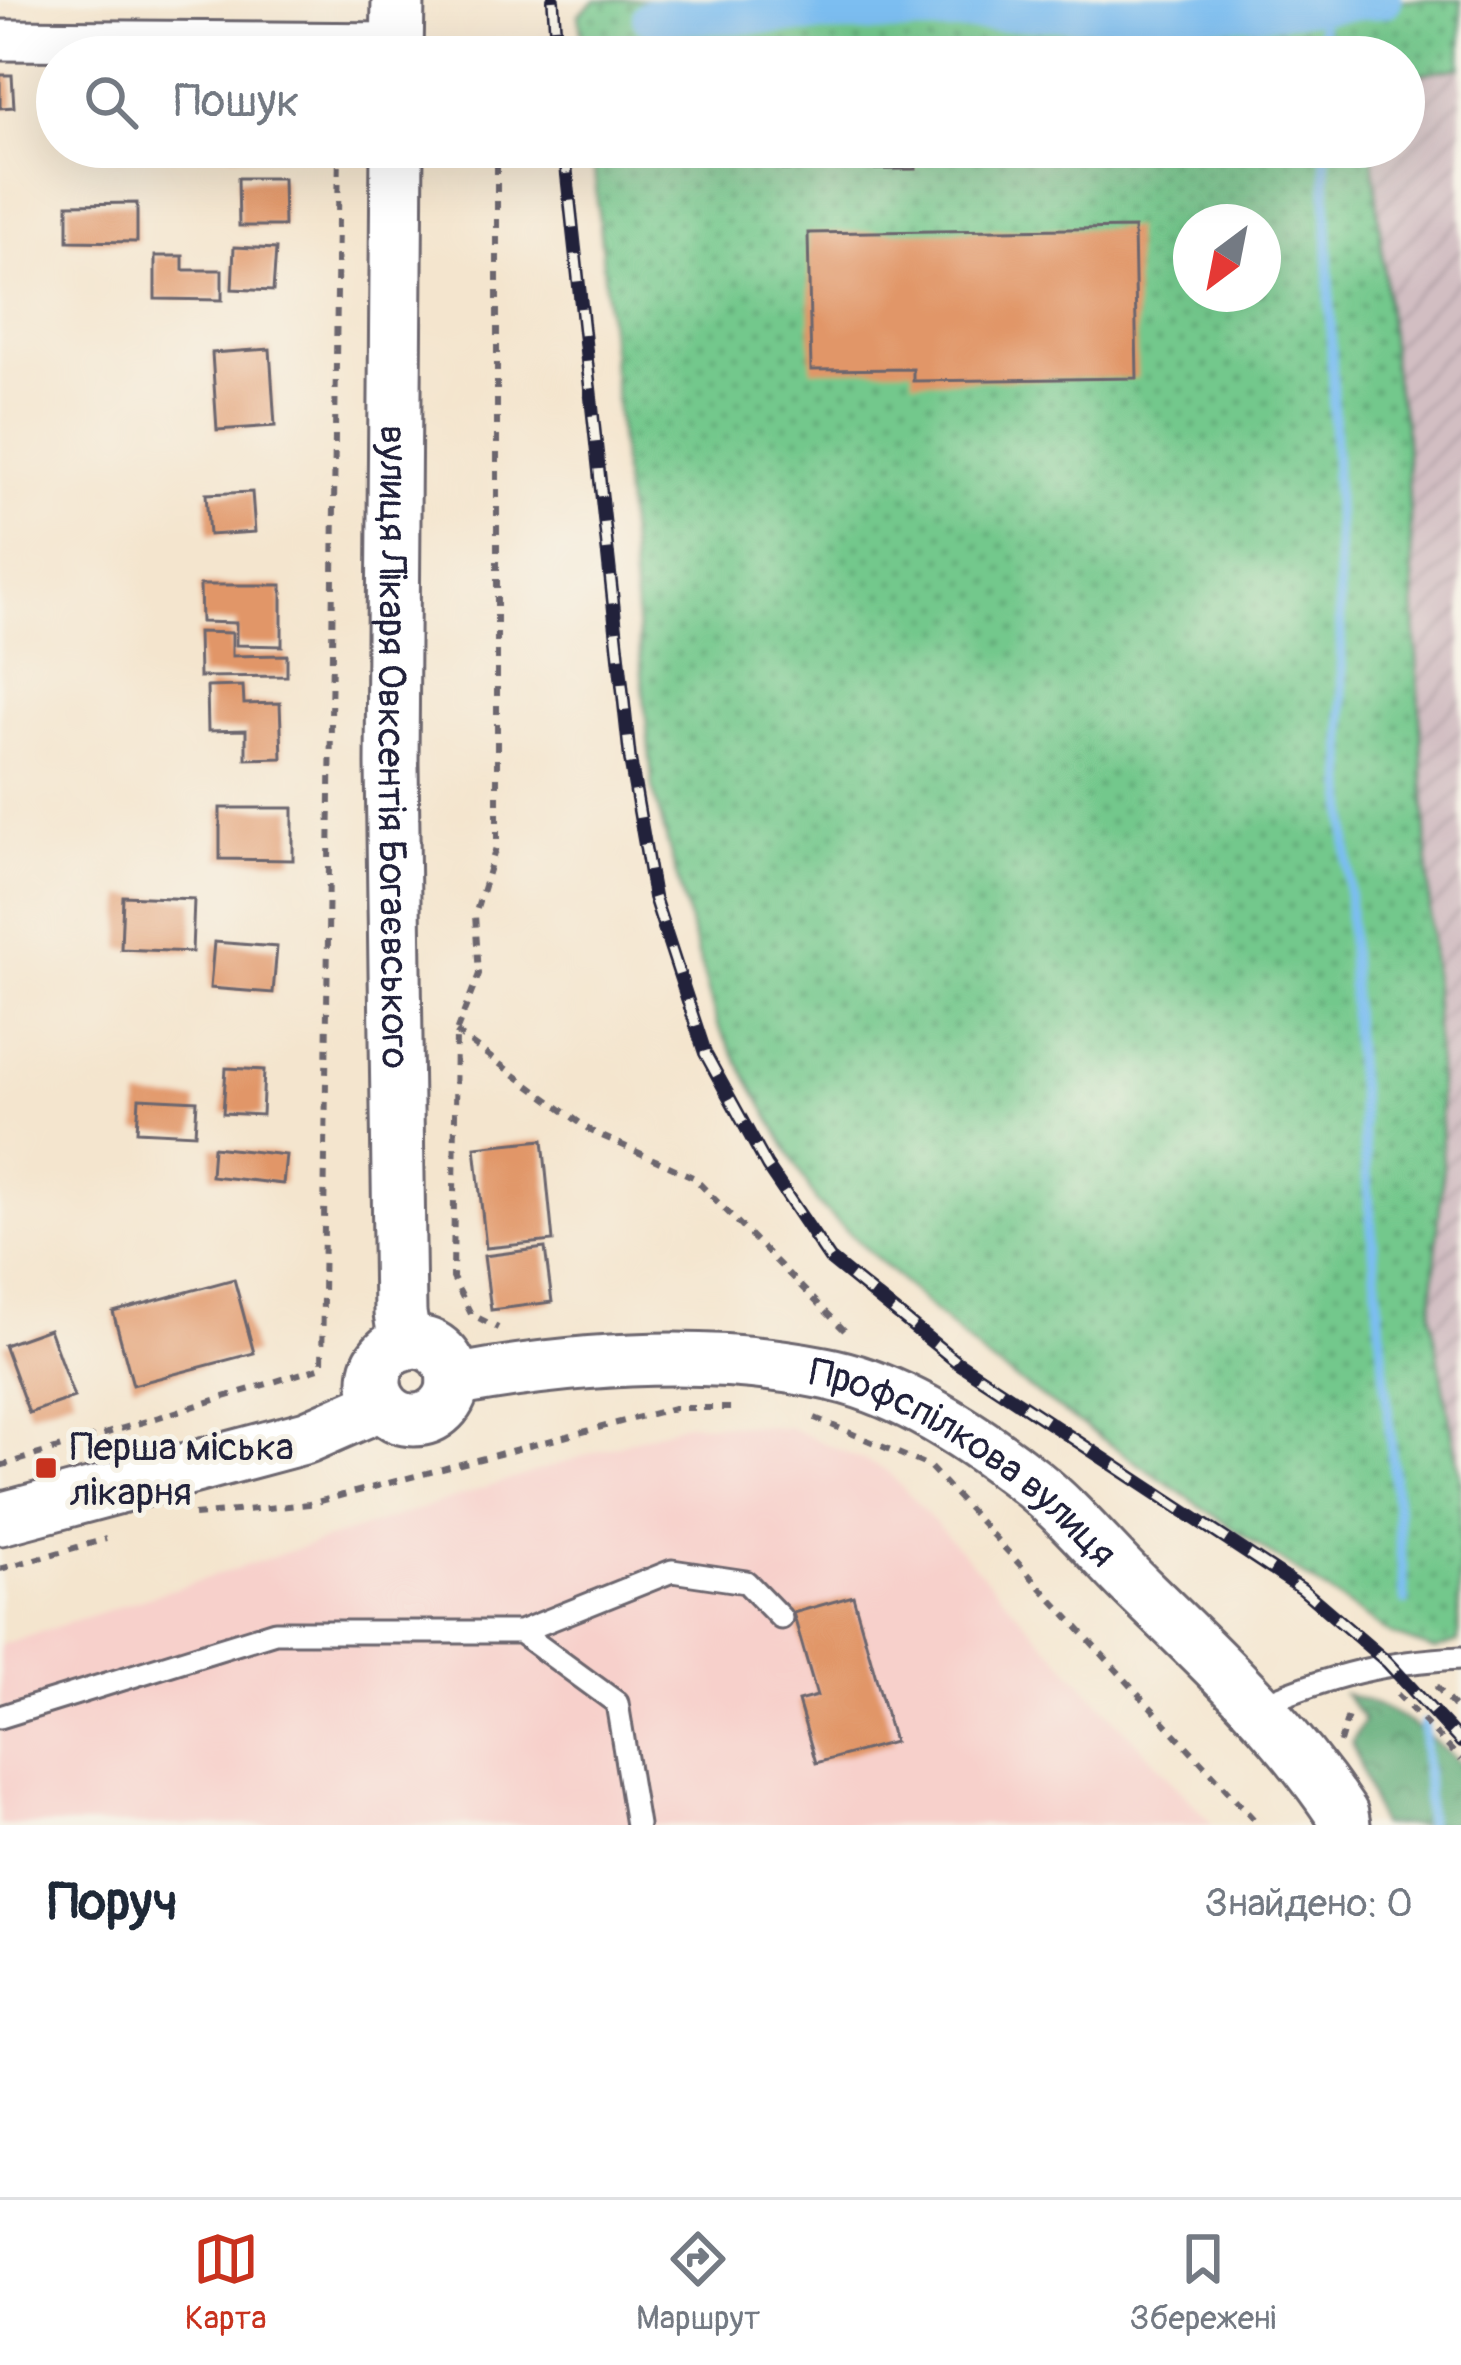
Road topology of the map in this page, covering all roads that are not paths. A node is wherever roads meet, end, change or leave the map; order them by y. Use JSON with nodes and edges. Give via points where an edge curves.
{"nodes":[{"id":1,"x":398,"y":33,"type":"edge"},
{"id":2,"x":227,"y":36,"type":"edge"},
{"id":3,"x":36,"y":39,"type":"edge"},
{"id":4,"x":0,"y":40,"type":"edge"},
{"id":5,"x":397,"y":168,"type":"edge"},
{"id":6,"x":405,"y":1344,"type":"junction"},
{"id":7,"x":453,"y":1381,"type":"junction"},
{"id":8,"x":382,"y":1404,"type":"junction"},
{"id":9,"x":0,"y":1519,"type":"edge"},
{"id":10,"x":781,"y":1618,"type":"dead end"},
{"id":11,"x":520,"y":1632,"type":"junction"},
{"id":12,"x":1461,"y":1658,"type":"edge"},
{"id":13,"x":1260,"y":1706,"type":"junction"},
{"id":14,"x":0,"y":1717,"type":"edge"},
{"id":15,"x":637,"y":1825,"type":"edge"},
{"id":16,"x":1344,"y":1825,"type":"edge"}],
"edges":[{"from":1,"to":2,"type":"street"},
{"from":3,"to":4,"type":"street"},
{"from":5,"to":6,"type":"street","name":"вулиця Лікаря Овксентія Богаєвського","via":[[392,764]]},
{"from":6,"to":7,"type":"street","via":[[442,1353]]},
{"from":6,"to":8,"type":"street","via":[[378,1367]]},
{"from":7,"to":8,"type":"street","via":[[448,1402],[428,1418],[402,1419]]},
{"from":7,"to":13,"type":"street","name":"Профспілкова вулиця","via":[[524,1368],[703,1359],[827,1373],[923,1409],[1034,1484]]},
{"from":8,"to":9,"type":"street","via":[[308,1437]]},
{"from":10,"to":11,"type":"lane","via":[[746,1582],[672,1571]]},
{"from":11,"to":14,"type":"lane","via":[[275,1632]]},
{"from":11,"to":15,"type":"lane","via":[[617,1703]]},
{"from":12,"to":13,"type":"lane","via":[[1388,1662]]},
{"from":13,"to":16,"type":"street","name":"Профспілкова вулиця","via":[[1297,1746]]}]}
